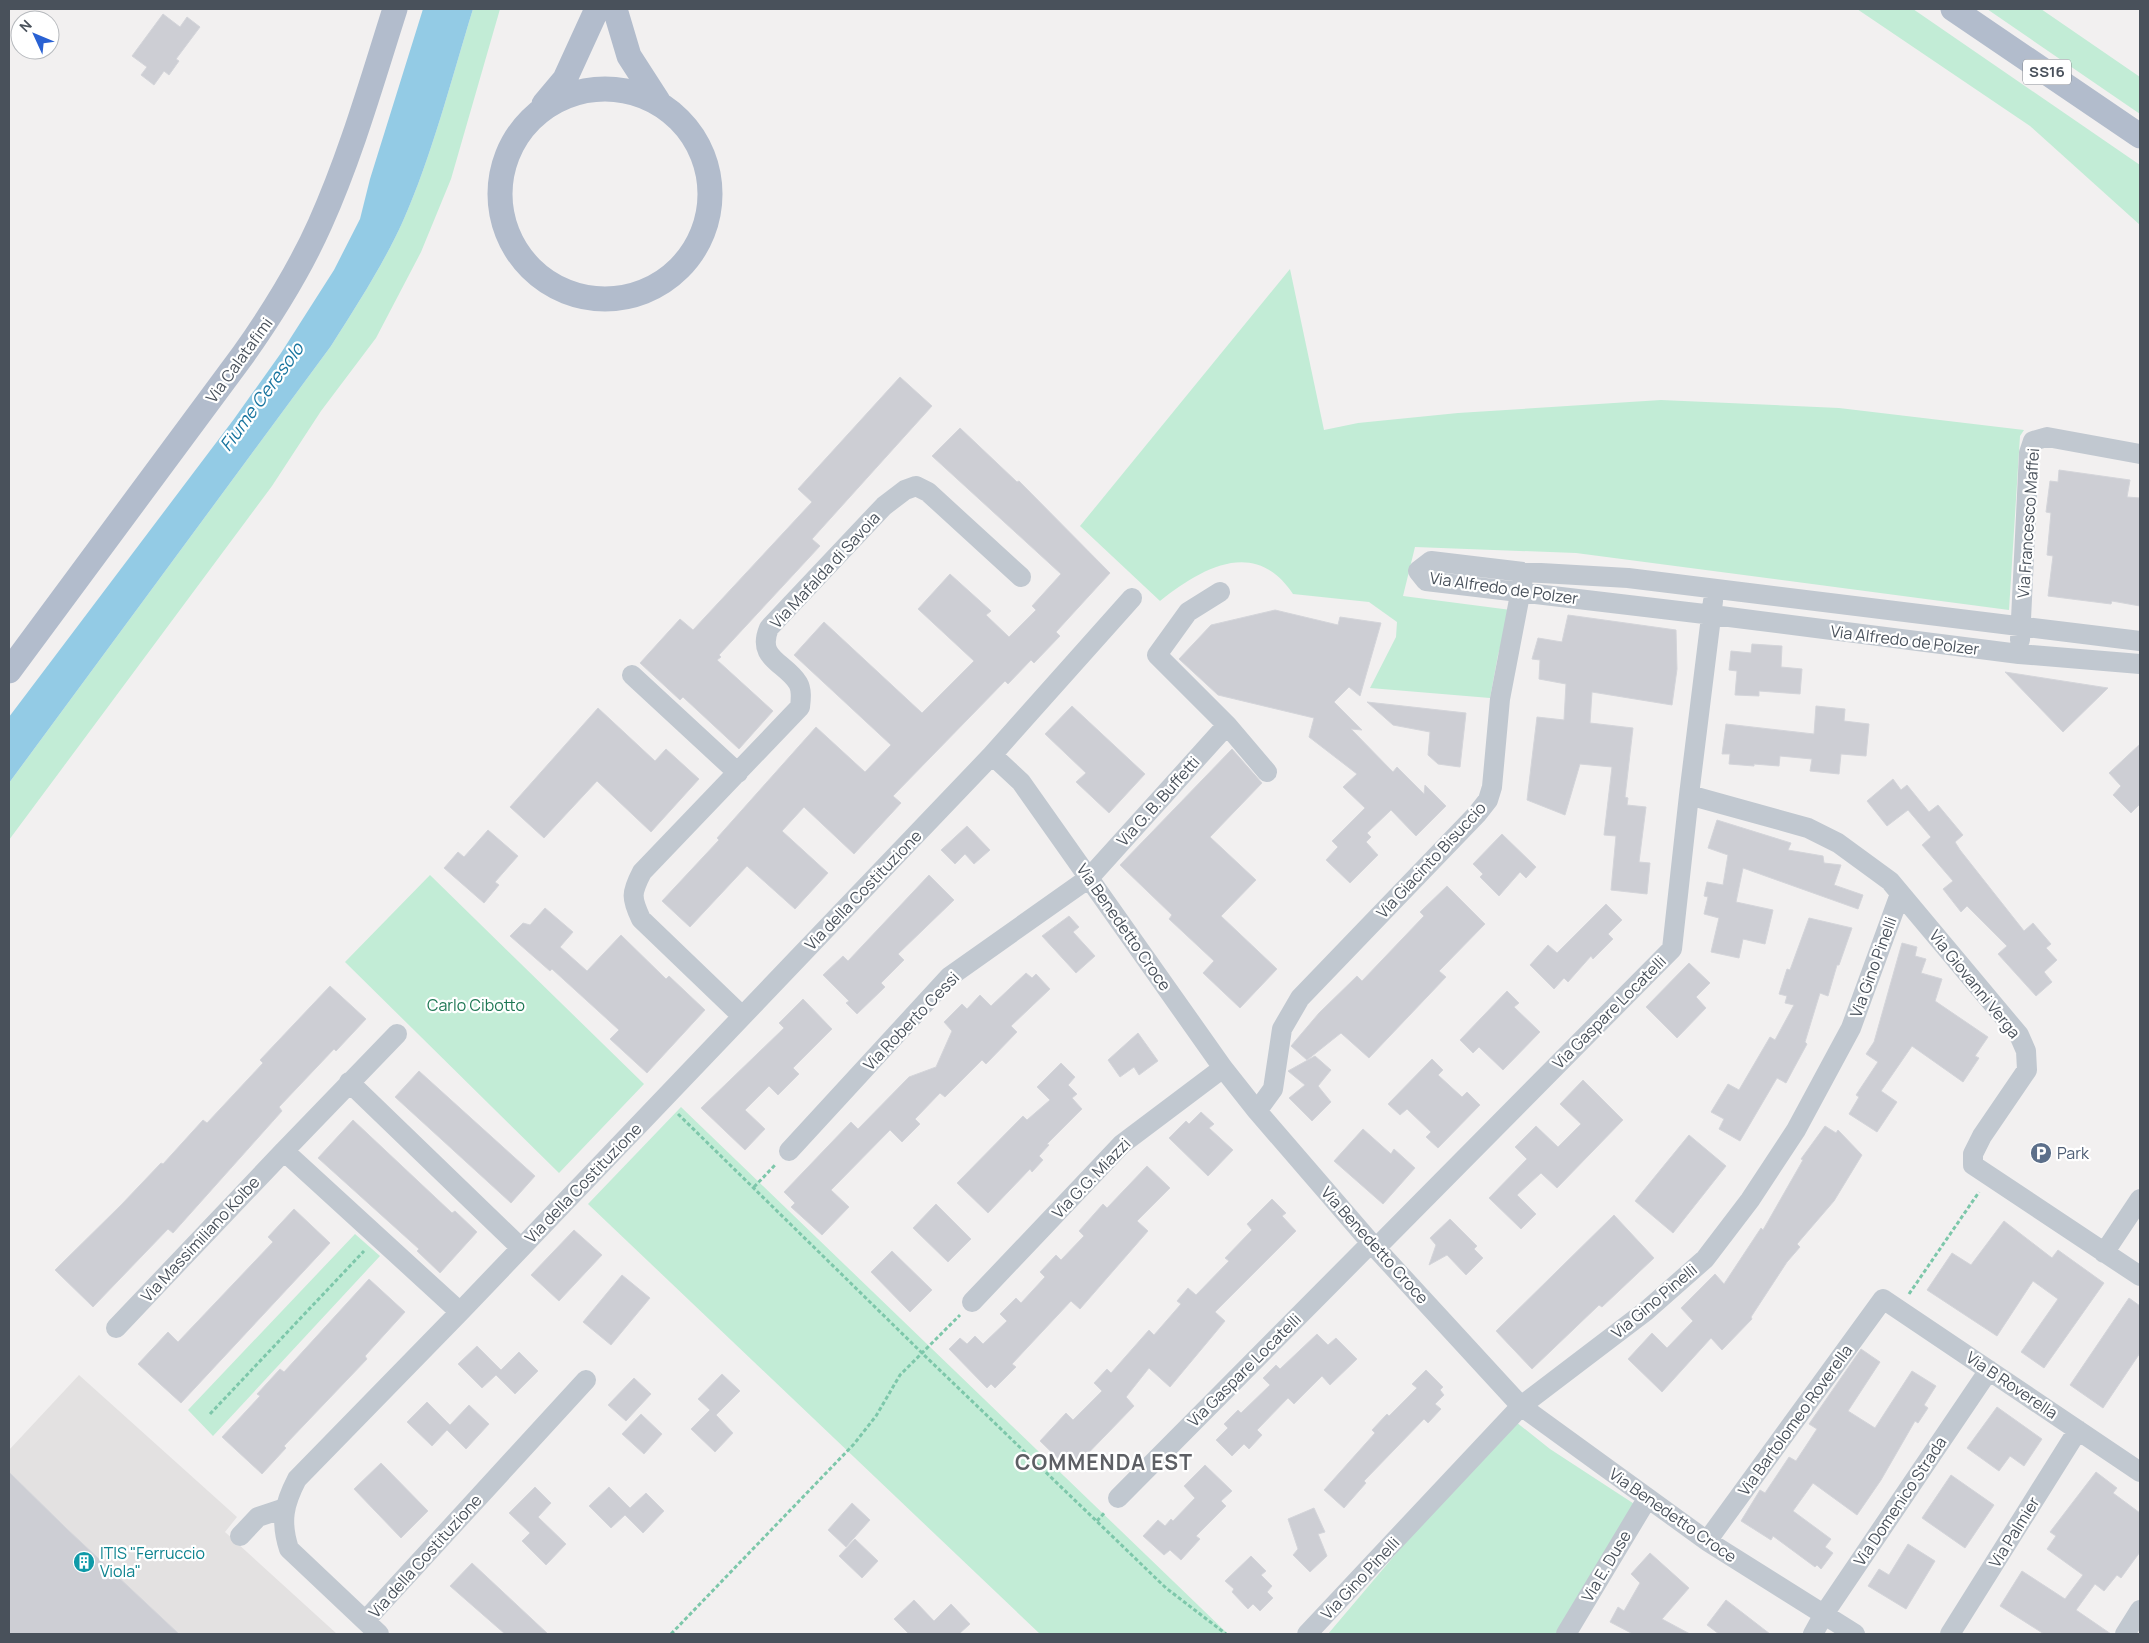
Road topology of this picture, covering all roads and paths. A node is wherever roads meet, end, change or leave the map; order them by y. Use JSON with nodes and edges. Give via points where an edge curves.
{"nodes":[{"id":1,"x":395,"y":9,"type":"edge"},
{"id":2,"x":597,"y":9,"type":"edge"},
{"id":3,"x":615,"y":9,"type":"edge"},
{"id":4,"x":1954,"y":9,"type":"edge"},
{"id":5,"x":658,"y":101,"type":"junction"},
{"id":6,"x":538,"y":111,"type":"junction"},
{"id":7,"x":2140,"y":136,"type":"edge"},
{"id":8,"x":2140,"y":454,"type":"edge"},
{"id":9,"x":1523,"y":572,"type":"junction"},
{"id":10,"x":1021,"y":576,"type":"dead end"},
{"id":11,"x":1714,"y":589,"type":"junction"},
{"id":12,"x":1220,"y":592,"type":"dead end"},
{"id":13,"x":1522,"y":592,"type":"junction"},
{"id":14,"x":1132,"y":598,"type":"dead end"},
{"id":15,"x":1713,"y":615,"type":"junction"},
{"id":16,"x":2022,"y":628,"type":"junction"},
{"id":17,"x":2140,"y":641,"type":"edge"},
{"id":18,"x":2018,"y":654,"type":"junction"},
{"id":19,"x":2140,"y":664,"type":"edge"},
{"id":20,"x":9,"y":671,"type":"edge"},
{"id":21,"x":632,"y":675,"type":"dead end"},
{"id":22,"x":1227,"y":725,"type":"junction"},
{"id":23,"x":992,"y":756,"type":"junction"},
{"id":24,"x":1267,"y":772,"type":"dead end"},
{"id":25,"x":738,"y":773,"type":"junction"},
{"id":26,"x":1689,"y":795,"type":"junction"},
{"id":27,"x":1089,"y":878,"type":"junction"},
{"id":28,"x":1900,"y":894,"type":"junction"},
{"id":29,"x":742,"y":1016,"type":"junction"},
{"id":30,"x":397,"y":1034,"type":"dead end"},
{"id":31,"x":1223,"y":1068,"type":"junction"},
{"id":32,"x":350,"y":1082,"type":"junction"},
{"id":33,"x":1257,"y":1111,"type":"junction"},
{"id":34,"x":678,"y":1114,"type":"dead end"},
{"id":35,"x":284,"y":1151,"type":"junction"},
{"id":36,"x":789,"y":1151,"type":"joint"},
{"id":37,"x":1989,"y":1176,"type":"junction"},
{"id":38,"x":754,"y":1187,"type":"junction"},
{"id":39,"x":2140,"y":1199,"type":"edge"},
{"id":40,"x":1374,"y":1245,"type":"junction"},
{"id":41,"x":368,"y":1247,"type":"dead end"},
{"id":42,"x":521,"y":1248,"type":"junction"},
{"id":43,"x":2104,"y":1253,"type":"junction"},
{"id":44,"x":2140,"y":1276,"type":"edge"},
{"id":45,"x":972,"y":1302,"type":"joint"},
{"id":46,"x":1891,"y":1304,"type":"junction"},
{"id":47,"x":460,"y":1312,"type":"junction"},
{"id":48,"x":116,"y":1328,"type":"dead end"},
{"id":49,"x":922,"y":1354,"type":"junction"},
{"id":50,"x":1989,"y":1370,"type":"junction"},
{"id":51,"x":586,"y":1380,"type":"dead end"},
{"id":52,"x":1521,"y":1406,"type":"junction"},
{"id":53,"x":210,"y":1414,"type":"dead end"},
{"id":54,"x":2078,"y":1430,"type":"junction"},
{"id":55,"x":2140,"y":1472,"type":"edge"},
{"id":56,"x":1118,"y":1498,"type":"dead end"},
{"id":57,"x":1647,"y":1499,"type":"junction"},
{"id":58,"x":285,"y":1508,"type":"junction"},
{"id":59,"x":240,"y":1536,"type":"dead end"},
{"id":60,"x":1707,"y":1541,"type":"junction"},
{"id":61,"x":2140,"y":1610,"type":"edge"},
{"id":62,"x":1824,"y":1614,"type":"junction"},
{"id":63,"x":372,"y":1628,"type":"edge"},
{"id":64,"x":671,"y":1634,"type":"edge"},
{"id":65,"x":1226,"y":1634,"type":"edge"},
{"id":66,"x":1306,"y":1634,"type":"edge"},
{"id":67,"x":1566,"y":1634,"type":"edge"},
{"id":68,"x":1813,"y":1634,"type":"edge"},
{"id":69,"x":1855,"y":1634,"type":"edge"},
{"id":70,"x":1950,"y":1634,"type":"edge"},
{"id":71,"x":2125,"y":1634,"type":"edge"}],
"edges":[{"from":1,"to":20,"type":"main road","name":"Via Calatafimi","via":[[327,206],[273,312]]},
{"from":2,"to":6,"type":"main road","via":[[565,79]]},
{"from":3,"to":5,"type":"main road","via":[[629,56]]},
{"from":4,"to":7,"type":"main road","number":"SS16"},
{"from":5,"to":6,"type":"main road","via":[[628,90],[597,88],[566,95]]},
{"from":5,"to":6,"type":"main road","via":[[686,124],[704,155],[712,190],[707,225],[690,257],[664,282],[632,297],[596,300],[561,290],[531,270],[510,242],[500,207],[501,171],[515,138]]},
{"from":8,"to":16,"type":"street","name":"Via Francesco Maffei","via":[[2047,437],[2033,441],[2029,453]]},
{"from":9,"to":11,"type":"street","name":"Via Alfredo de Polzer","via":[[1628,578]]},
{"from":9,"to":13,"type":"street","name":"Via Giacinto Bisuccio"},
{"from":9,"to":13,"type":"street","name":"Via Alfredo de Polzer","via":[[1431,561],[1418,570],[1426,581]]},
{"from":10,"to":25,"type":"street","name":"Via Mafalda di Savoia","via":[[928,492],[916,486],[905,490],[884,506],[769,628],[764,639],[768,653],[798,684],[800,707]]},
{"from":11,"to":15,"type":"street","name":"Via Gaspare Locatelli"},
{"from":11,"to":16,"type":"street","name":"Via Alfredo de Polzer"},
{"from":12,"to":22,"type":"street","via":[[1188,612],[1157,655]]},
{"from":13,"to":15,"type":"street","name":"Via Alfredo de Polzer"},
{"from":13,"to":33,"type":"street","name":"Via Giacinto Bisuccio","via":[[1500,699],[1488,800],[1300,998],[1282,1029],[1273,1089]]},
{"from":14,"to":23,"type":"street","name":"Via della Costituzione"},
{"from":15,"to":18,"type":"street","name":"Via Alfredo de Polzer"},
{"from":15,"to":26,"type":"street","name":"Via Gaspare Locatelli"},
{"from":16,"to":17,"type":"street","name":"Via Alfredo de Polzer"},
{"from":16,"to":18,"type":"street","name":"Via Francesco Maffei"},
{"from":18,"to":19,"type":"street","name":"Via Alfredo de Polzer"},
{"from":21,"to":25,"type":"street"},
{"from":22,"to":24,"type":"street"},
{"from":22,"to":27,"type":"street","name":"Via G. B. Buffetti"},
{"from":23,"to":27,"type":"street","name":"Via Benedetto Croce","via":[[1021,782]]},
{"from":23,"to":29,"type":"street","name":"Via della Costituzione"},
{"from":25,"to":29,"type":"street","name":"Via Mafalda di Savoia","via":[[642,872],[633,888],[632,902],[640,919]]},
{"from":26,"to":28,"type":"street","name":"Via Giovanni Verga","via":[[1808,828],[1838,843],[1890,881]]},
{"from":26,"to":40,"type":"street","name":"Via Gaspare Locatelli","via":[[1672,949]]},
{"from":27,"to":31,"type":"street","name":"Via Benedetto Croce"},
{"from":27,"to":36,"type":"street","name":"Via Roberto Cessi","via":[[949,977]]},
{"from":28,"to":37,"type":"street","name":"Via Giovanni Verga","via":[[2019,1036],[2026,1051],[2026,1070],[1982,1136],[1974,1154],[1973,1165]]},
{"from":28,"to":52,"type":"street","name":"Via Gino Pinelli","via":[[1851,1028],[1796,1130],[1750,1200],[1705,1259],[1646,1310]]},
{"from":29,"to":42,"type":"street","name":"Via della Costituzione"},
{"from":30,"to":32,"type":"street","name":"Via Massimiliano Kolbe"},
{"from":31,"to":33,"type":"street","name":"Via Benedetto Croce"},
{"from":31,"to":45,"type":"street","name":"Via G.G. Miazzi","via":[[1122,1144]]},
{"from":32,"to":35,"type":"street","name":"Via Massimiliano Kolbe"},
{"from":32,"to":42,"type":"street"},
{"from":33,"to":40,"type":"street","name":"Via Benedetto Croce"},
{"from":34,"to":38,"type":"path"},
{"from":35,"to":47,"type":"street"},
{"from":35,"to":48,"type":"street","name":"Via Massimiliano Kolbe"},
{"from":36,"to":38,"type":"path"},
{"from":37,"to":43,"type":"street","name":"Via Giovanni Verga"},
{"from":37,"to":46,"type":"path"},
{"from":38,"to":49,"type":"path"},
{"from":39,"to":43,"type":"street"},
{"from":40,"to":52,"type":"street","name":"Via Benedetto Croce"},
{"from":40,"to":56,"type":"street","name":"Via Gaspare Locatelli"},
{"from":41,"to":53,"type":"path"},
{"from":42,"to":47,"type":"street","name":"Via della Costituzione"},
{"from":43,"to":44,"type":"street","name":"Via Giovanni Verga"},
{"from":45,"to":49,"type":"path"},
{"from":46,"to":50,"type":"street","name":"Via B Roverella"},
{"from":46,"to":60,"type":"street","name":"Via Bartolomeo Roverella"},
{"from":47,"to":58,"type":"street","name":"Via della Costituzione","via":[[296,1479]]},
{"from":49,"to":64,"type":"path","via":[[900,1375],[876,1416],[854,1444]]},
{"from":49,"to":65,"type":"path","via":[[1166,1588]]},
{"from":50,"to":54,"type":"street","name":"Via B Roverella"},
{"from":50,"to":62,"type":"street","name":"Via Domenico Strada"},
{"from":51,"to":63,"type":"street","name":"Via della Costituzione"},
{"from":52,"to":57,"type":"street","name":"Via Benedetto Croce"},
{"from":52,"to":66,"type":"street","name":"Via Gino Pinelli"},
{"from":54,"to":55,"type":"street","name":"Via B Roverella"},
{"from":54,"to":70,"type":"street","name":"Via Palmier"},
{"from":57,"to":60,"type":"street","name":"Via Benedetto Croce"},
{"from":57,"to":67,"type":"street","name":"Via E. Duse"},
{"from":58,"to":59,"type":"street","via":[[258,1517]]},
{"from":58,"to":63,"type":"street","name":"Via della Costituzione","via":[[284,1534],[289,1549]]},
{"from":60,"to":62,"type":"street","name":"Via Benedetto Croce"},
{"from":61,"to":71,"type":"street"},
{"from":62,"to":68,"type":"street","name":"Via Domenico Strada"},
{"from":62,"to":69,"type":"street","name":"Via Benedetto Croce"}]}
